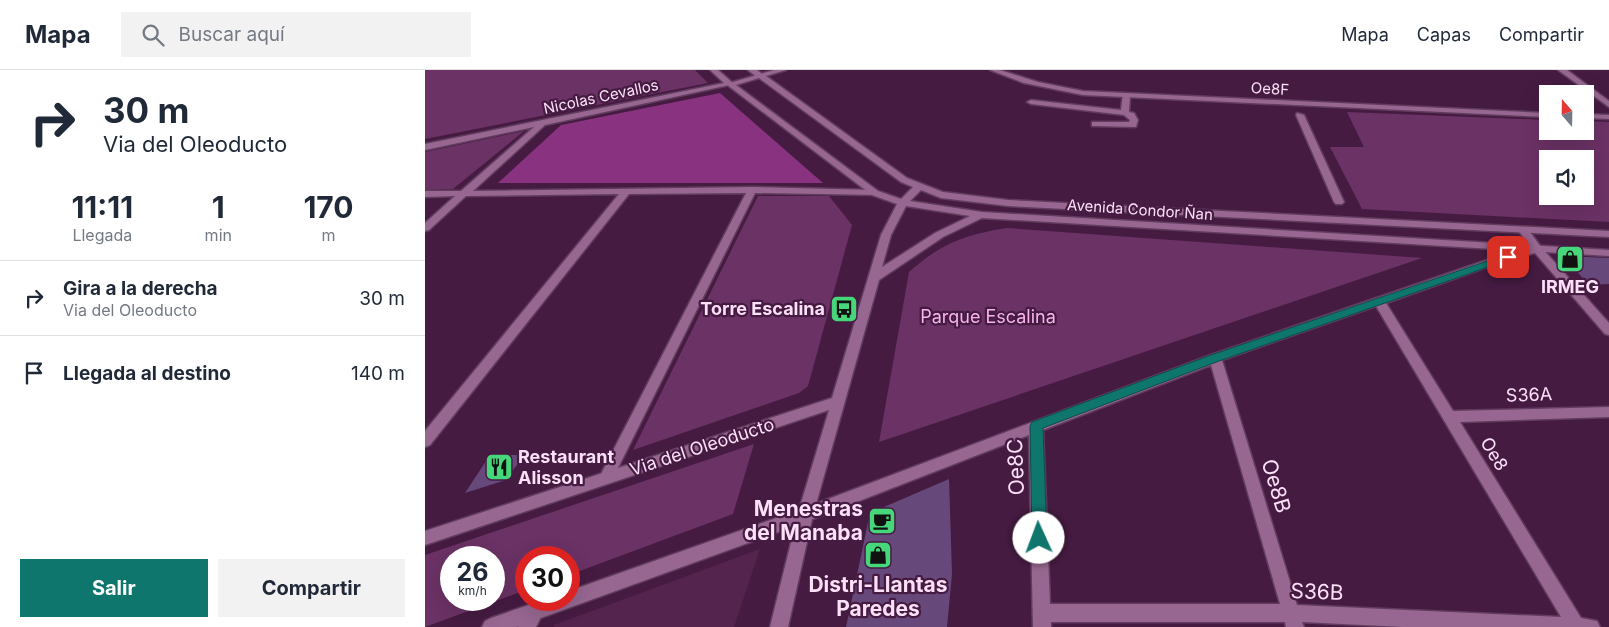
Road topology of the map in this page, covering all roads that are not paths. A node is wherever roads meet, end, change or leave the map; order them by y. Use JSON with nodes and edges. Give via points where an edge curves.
{"nodes":[{"id":1,"x":714,"y":70,"type":"edge"},
{"id":2,"x":753,"y":70,"type":"edge"},
{"id":3,"x":782,"y":70,"type":"edge"},
{"id":4,"x":994,"y":70,"type":"edge"},
{"id":5,"x":1562,"y":70,"type":"edge"},
{"id":6,"x":761,"y":76,"type":"junction"},
{"id":7,"x":730,"y":84,"type":"junction"},
{"id":8,"x":1126,"y":95,"type":"junction"},
{"id":9,"x":1031,"y":102,"type":"dead end"},
{"id":10,"x":1293,"y":104,"type":"junction"},
{"id":11,"x":1609,"y":105,"type":"edge"},
{"id":12,"x":1125,"y":113,"type":"junction"},
{"id":13,"x":1539,"y":115,"type":"edge"},
{"id":14,"x":1594,"y":116,"type":"edge"},
{"id":15,"x":1609,"y":117,"type":"edge"},
{"id":16,"x":543,"y":123,"type":"junction"},
{"id":17,"x":1095,"y":124,"type":"dead end"},
{"id":18,"x":425,"y":147,"type":"edge"},
{"id":19,"x":919,"y":187,"type":"junction"},
{"id":20,"x":752,"y":190,"type":"junction"},
{"id":21,"x":627,"y":191,"type":"junction"},
{"id":22,"x":463,"y":193,"type":"junction"},
{"id":23,"x":875,"y":193,"type":"junction"},
{"id":24,"x":425,"y":194,"type":"edge"},
{"id":25,"x":1339,"y":202,"type":"dead end"},
{"id":26,"x":903,"y":203,"type":"junction"},
{"id":27,"x":982,"y":215,"type":"junction"},
{"id":28,"x":425,"y":228,"type":"edge"},
{"id":29,"x":1523,"y":230,"type":"junction"},
{"id":30,"x":1609,"y":234,"type":"edge"},
{"id":31,"x":1537,"y":249,"type":"junction"},
{"id":32,"x":1609,"y":253,"type":"edge"},
{"id":33,"x":874,"y":278,"type":"junction"},
{"id":34,"x":1379,"y":301,"type":"junction"},
{"id":35,"x":1609,"y":331,"type":"edge"},
{"id":36,"x":1215,"y":358,"type":"junction"},
{"id":37,"x":837,"y":402,"type":"junction"},
{"id":38,"x":1609,"y":412,"type":"edge"},
{"id":39,"x":1449,"y":417,"type":"junction"},
{"id":40,"x":1036,"y":426,"type":"junction"},
{"id":41,"x":425,"y":441,"type":"edge"},
{"id":42,"x":606,"y":478,"type":"junction"},
{"id":43,"x":805,"y":515,"type":"junction"},
{"id":44,"x":425,"y":538,"type":"edge"},
{"id":45,"x":580,"y":596,"type":"edge"},
{"id":46,"x":535,"y":611,"type":"joint"},
{"id":47,"x":1042,"y":620,"type":"edge"},
{"id":48,"x":1293,"y":620,"type":"edge"},
{"id":49,"x":491,"y":627,"type":"edge"},
{"id":50,"x":527,"y":627,"type":"edge"},
{"id":51,"x":779,"y":627,"type":"edge"},
{"id":52,"x":1577,"y":627,"type":"edge"},
{"id":53,"x":1591,"y":627,"type":"edge"}],
"edges":[{"from":1,"to":7,"type":"street","name":"Avenida Condor Ñan"},
{"from":2,"to":6,"type":"street","name":"Avenida Condor Ñan"},
{"from":3,"to":6,"type":"street","name":"Nicolas Cevallos"},
{"from":4,"to":8,"type":"street","name":"Oe8F","via":[[1044,87]]},
{"from":5,"to":11,"type":"street"},
{"from":6,"to":7,"type":"street","name":"Nicolas Cevallos"},
{"from":6,"to":19,"type":"street","name":"Avenida Condor Ñan","via":[[904,180]]},
{"from":7,"to":16,"type":"street","name":"Nicolas Cevallos"},
{"from":7,"to":23,"type":"street","name":"Avenida Condor Ñan"},
{"from":8,"to":10,"type":"street","name":"Oe8F"},
{"from":8,"to":12,"type":"street"},
{"from":9,"to":12,"type":"street"},
{"from":10,"to":13,"type":"street","name":"Oe8F"},
{"from":10,"to":25,"type":"street"},
{"from":12,"to":17,"type":"street","via":[[1133,117],[1133,125]]},
{"from":14,"to":15,"type":"street"},
{"from":16,"to":18,"type":"street","name":"Nicolas Cevallos"},
{"from":16,"to":22,"type":"street"},
{"from":19,"to":26,"type":"street"},
{"from":19,"to":29,"type":"street","name":"Avenida Condor Ñan","via":[[941,195],[1009,203]]},
{"from":20,"to":21,"type":"street"},
{"from":20,"to":23,"type":"street"},
{"from":20,"to":42,"type":"street"},
{"from":21,"to":22,"type":"street"},
{"from":21,"to":41,"type":"street"},
{"from":22,"to":24,"type":"street"},
{"from":22,"to":28,"type":"street"},
{"from":23,"to":26,"type":"street","name":"Avenida Condor Ñan"},
{"from":26,"to":27,"type":"street","name":"Avenida Condor Ñan"},
{"from":26,"to":33,"type":"street","via":[[887,235]]},
{"from":27,"to":31,"type":"street","name":"Avenida Condor Ñan"},
{"from":27,"to":33,"type":"street","via":[[920,245]]},
{"from":29,"to":30,"type":"street","name":"Avenida Condor Ñan"},
{"from":29,"to":31,"type":"street"},
{"from":31,"to":32,"type":"street","name":"Avenida Condor Ñan"},
{"from":31,"to":34,"type":"street"},
{"from":31,"to":35,"type":"street"},
{"from":33,"to":37,"type":"street"},
{"from":34,"to":36,"type":"street"},
{"from":34,"to":39,"type":"street","name":"Oe8"},
{"from":36,"to":40,"type":"street"},
{"from":36,"to":48,"type":"street","name":"Oe8B"},
{"from":37,"to":42,"type":"street","name":"Via del Oleoducto"},
{"from":37,"to":43,"type":"street"},
{"from":38,"to":39,"type":"street","name":"S36A"},
{"from":39,"to":52,"type":"street","name":"Oe8"},
{"from":40,"to":43,"type":"street"},
{"from":40,"to":47,"type":"street","name":"Oe8C"},
{"from":42,"to":44,"type":"street","name":"Via del Oleoducto"},
{"from":43,"to":45,"type":"street"},
{"from":43,"to":51,"type":"street"},
{"from":46,"to":49,"type":"street"},
{"from":46,"to":50,"type":"street"},
{"from":47,"to":48,"type":"street","name":"S36B"},
{"from":48,"to":52,"type":"street","name":"S36B"},
{"from":52,"to":53,"type":"street","name":"S36B"}]}
